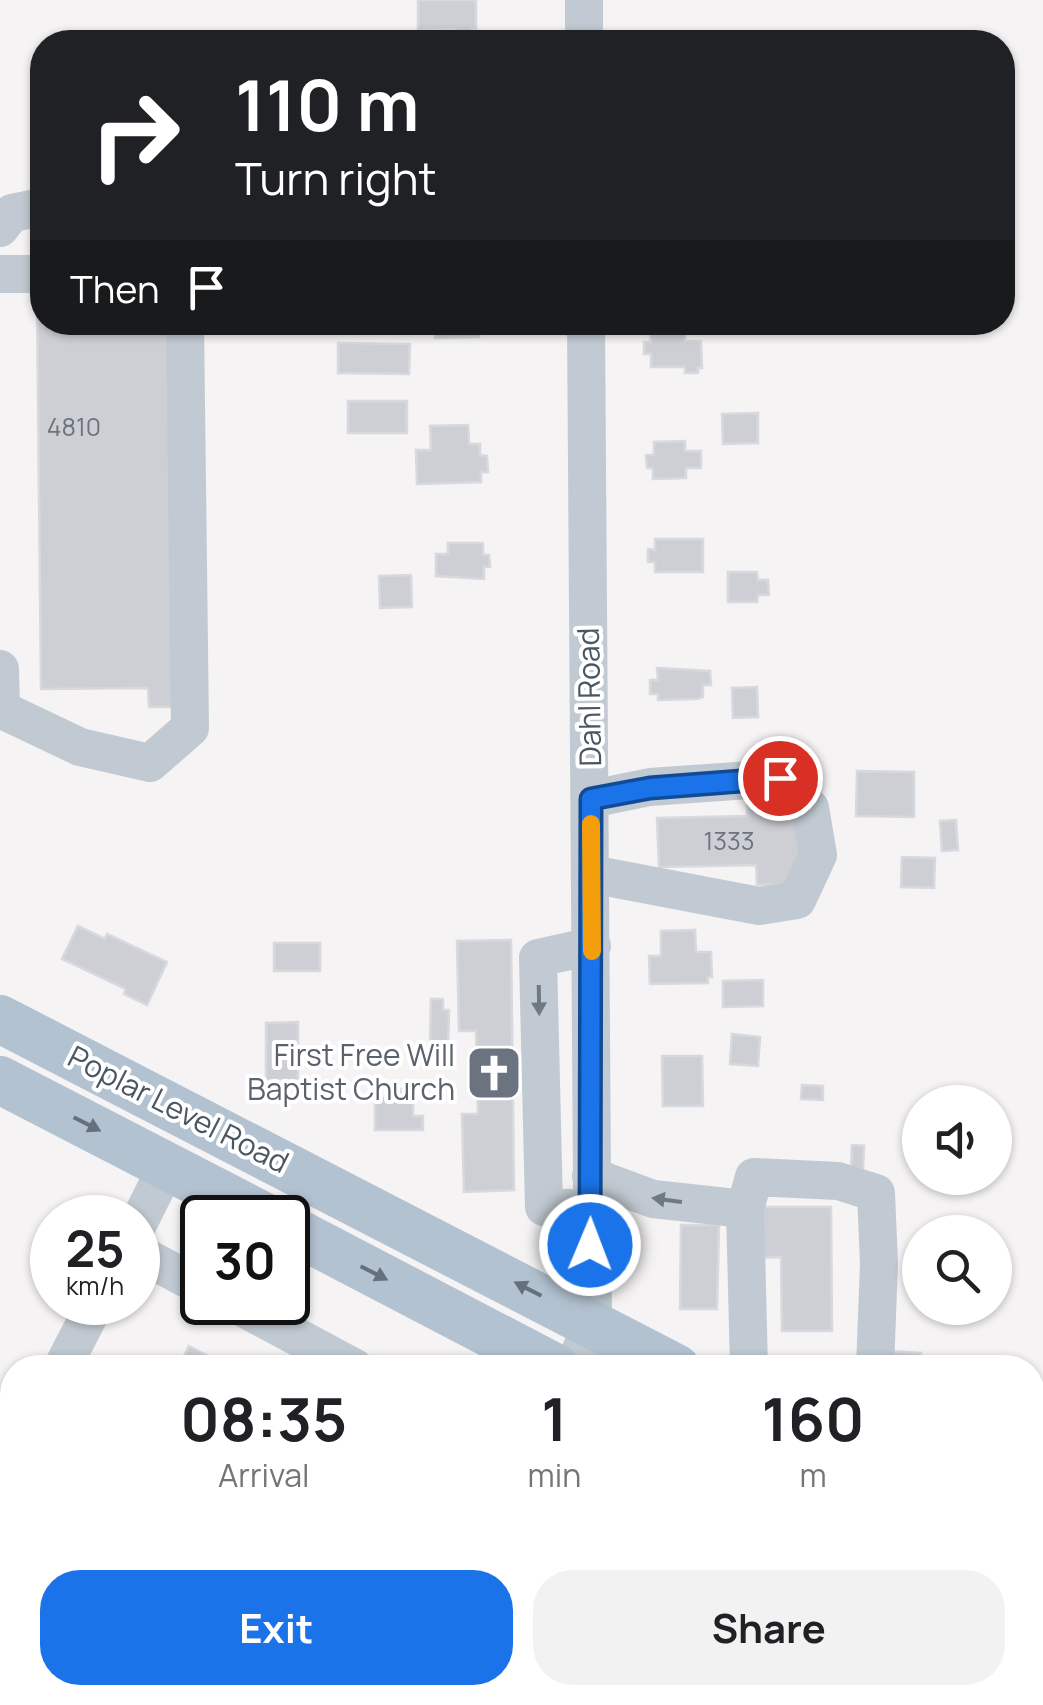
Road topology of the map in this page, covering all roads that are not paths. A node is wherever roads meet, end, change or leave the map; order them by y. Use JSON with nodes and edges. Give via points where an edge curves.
{"nodes":[{"id":1,"x":584,"y":0,"type":"edge"},
{"id":2,"x":584,"y":30,"type":"edge"},
{"id":3,"x":30,"y":209,"type":"edge"},
{"id":4,"x":0,"y":228,"type":"edge"},
{"id":5,"x":0,"y":274,"type":"edge"},
{"id":6,"x":30,"y":274,"type":"edge"},
{"id":7,"x":185,"y":335,"type":"edge"},
{"id":8,"x":586,"y":335,"type":"edge"},
{"id":9,"x":0,"y":668,"type":"edge"},
{"id":10,"x":0,"y":709,"type":"edge"},
{"id":11,"x":591,"y":799,"type":"junction"},
{"id":12,"x":591,"y":874,"type":"junction"},
{"id":13,"x":592,"y":946,"type":"junction"},
{"id":14,"x":0,"y":1019,"type":"edge"},
{"id":15,"x":0,"y":1080,"type":"edge"},
{"id":16,"x":167,"y":1166,"type":"junction"},
{"id":17,"x":591,"y":1192,"type":"junction"},
{"id":18,"x":152,"y":1195,"type":"edge"},
{"id":19,"x":223,"y":1195,"type":"edge"},
{"id":20,"x":745,"y":1209,"type":"junction"},
{"id":21,"x":310,"y":1239,"type":"edge"},
{"id":22,"x":593,"y":1322,"type":"junction"},
{"id":23,"x":84,"y":1325,"type":"edge"},
{"id":24,"x":275,"y":1325,"type":"edge"},
{"id":25,"x":69,"y":1355,"type":"edge"},
{"id":26,"x":331,"y":1355,"type":"edge"},
{"id":27,"x":531,"y":1355,"type":"edge"},
{"id":28,"x":579,"y":1355,"type":"edge"},
{"id":29,"x":653,"y":1355,"type":"edge"},
{"id":30,"x":749,"y":1355,"type":"edge"},
{"id":31,"x":876,"y":1355,"type":"edge"}],
"edges":[{"from":1,"to":2,"type":"street"},
{"from":3,"to":4,"type":"street","via":[[12,213]]},
{"from":5,"to":6,"type":"street"},
{"from":7,"to":10,"type":"street","via":[[190,728],[150,763],[80,746]]},
{"from":8,"to":11,"type":"street","name":"Dahl Road"},
{"from":9,"to":10,"type":"street"},
{"from":11,"to":12,"type":"street","name":"Dahl Road"},
{"from":11,"to":12,"type":"street","via":[[780,778],[810,808],[818,855],[797,900],[759,906]]},
{"from":12,"to":13,"type":"street","name":"Dahl Road"},
{"from":13,"to":17,"type":"street","name":"Dahl Road"},
{"from":13,"to":17,"type":"street","one_way":true,"via":[[538,958],[544,1208]]},
{"from":22,"to":14,"type":"main road","name":"Poplar Level Road","one_way":true},
{"from":15,"to":16,"type":"main road","name":"Poplar Level Road","one_way":true},
{"from":16,"to":18,"type":"street"},
{"from":16,"to":19,"type":"main road","name":"Poplar Level Road"},
{"from":20,"to":17,"type":"street","one_way":true},
{"from":17,"to":22,"type":"street","name":"Dahl Road"},
{"from":20,"to":30,"type":"street"},
{"from":20,"to":31,"type":"street","via":[[754,1177],[838,1182],[876,1193]]},
{"from":21,"to":27,"type":"main road","one_way":true},
{"from":22,"to":28,"type":"street","name":"Dahl Road"},
{"from":22,"to":29,"type":"main road","name":"Poplar Level Road"},
{"from":23,"to":25,"type":"street"},
{"from":24,"to":26,"type":"street"}]}
